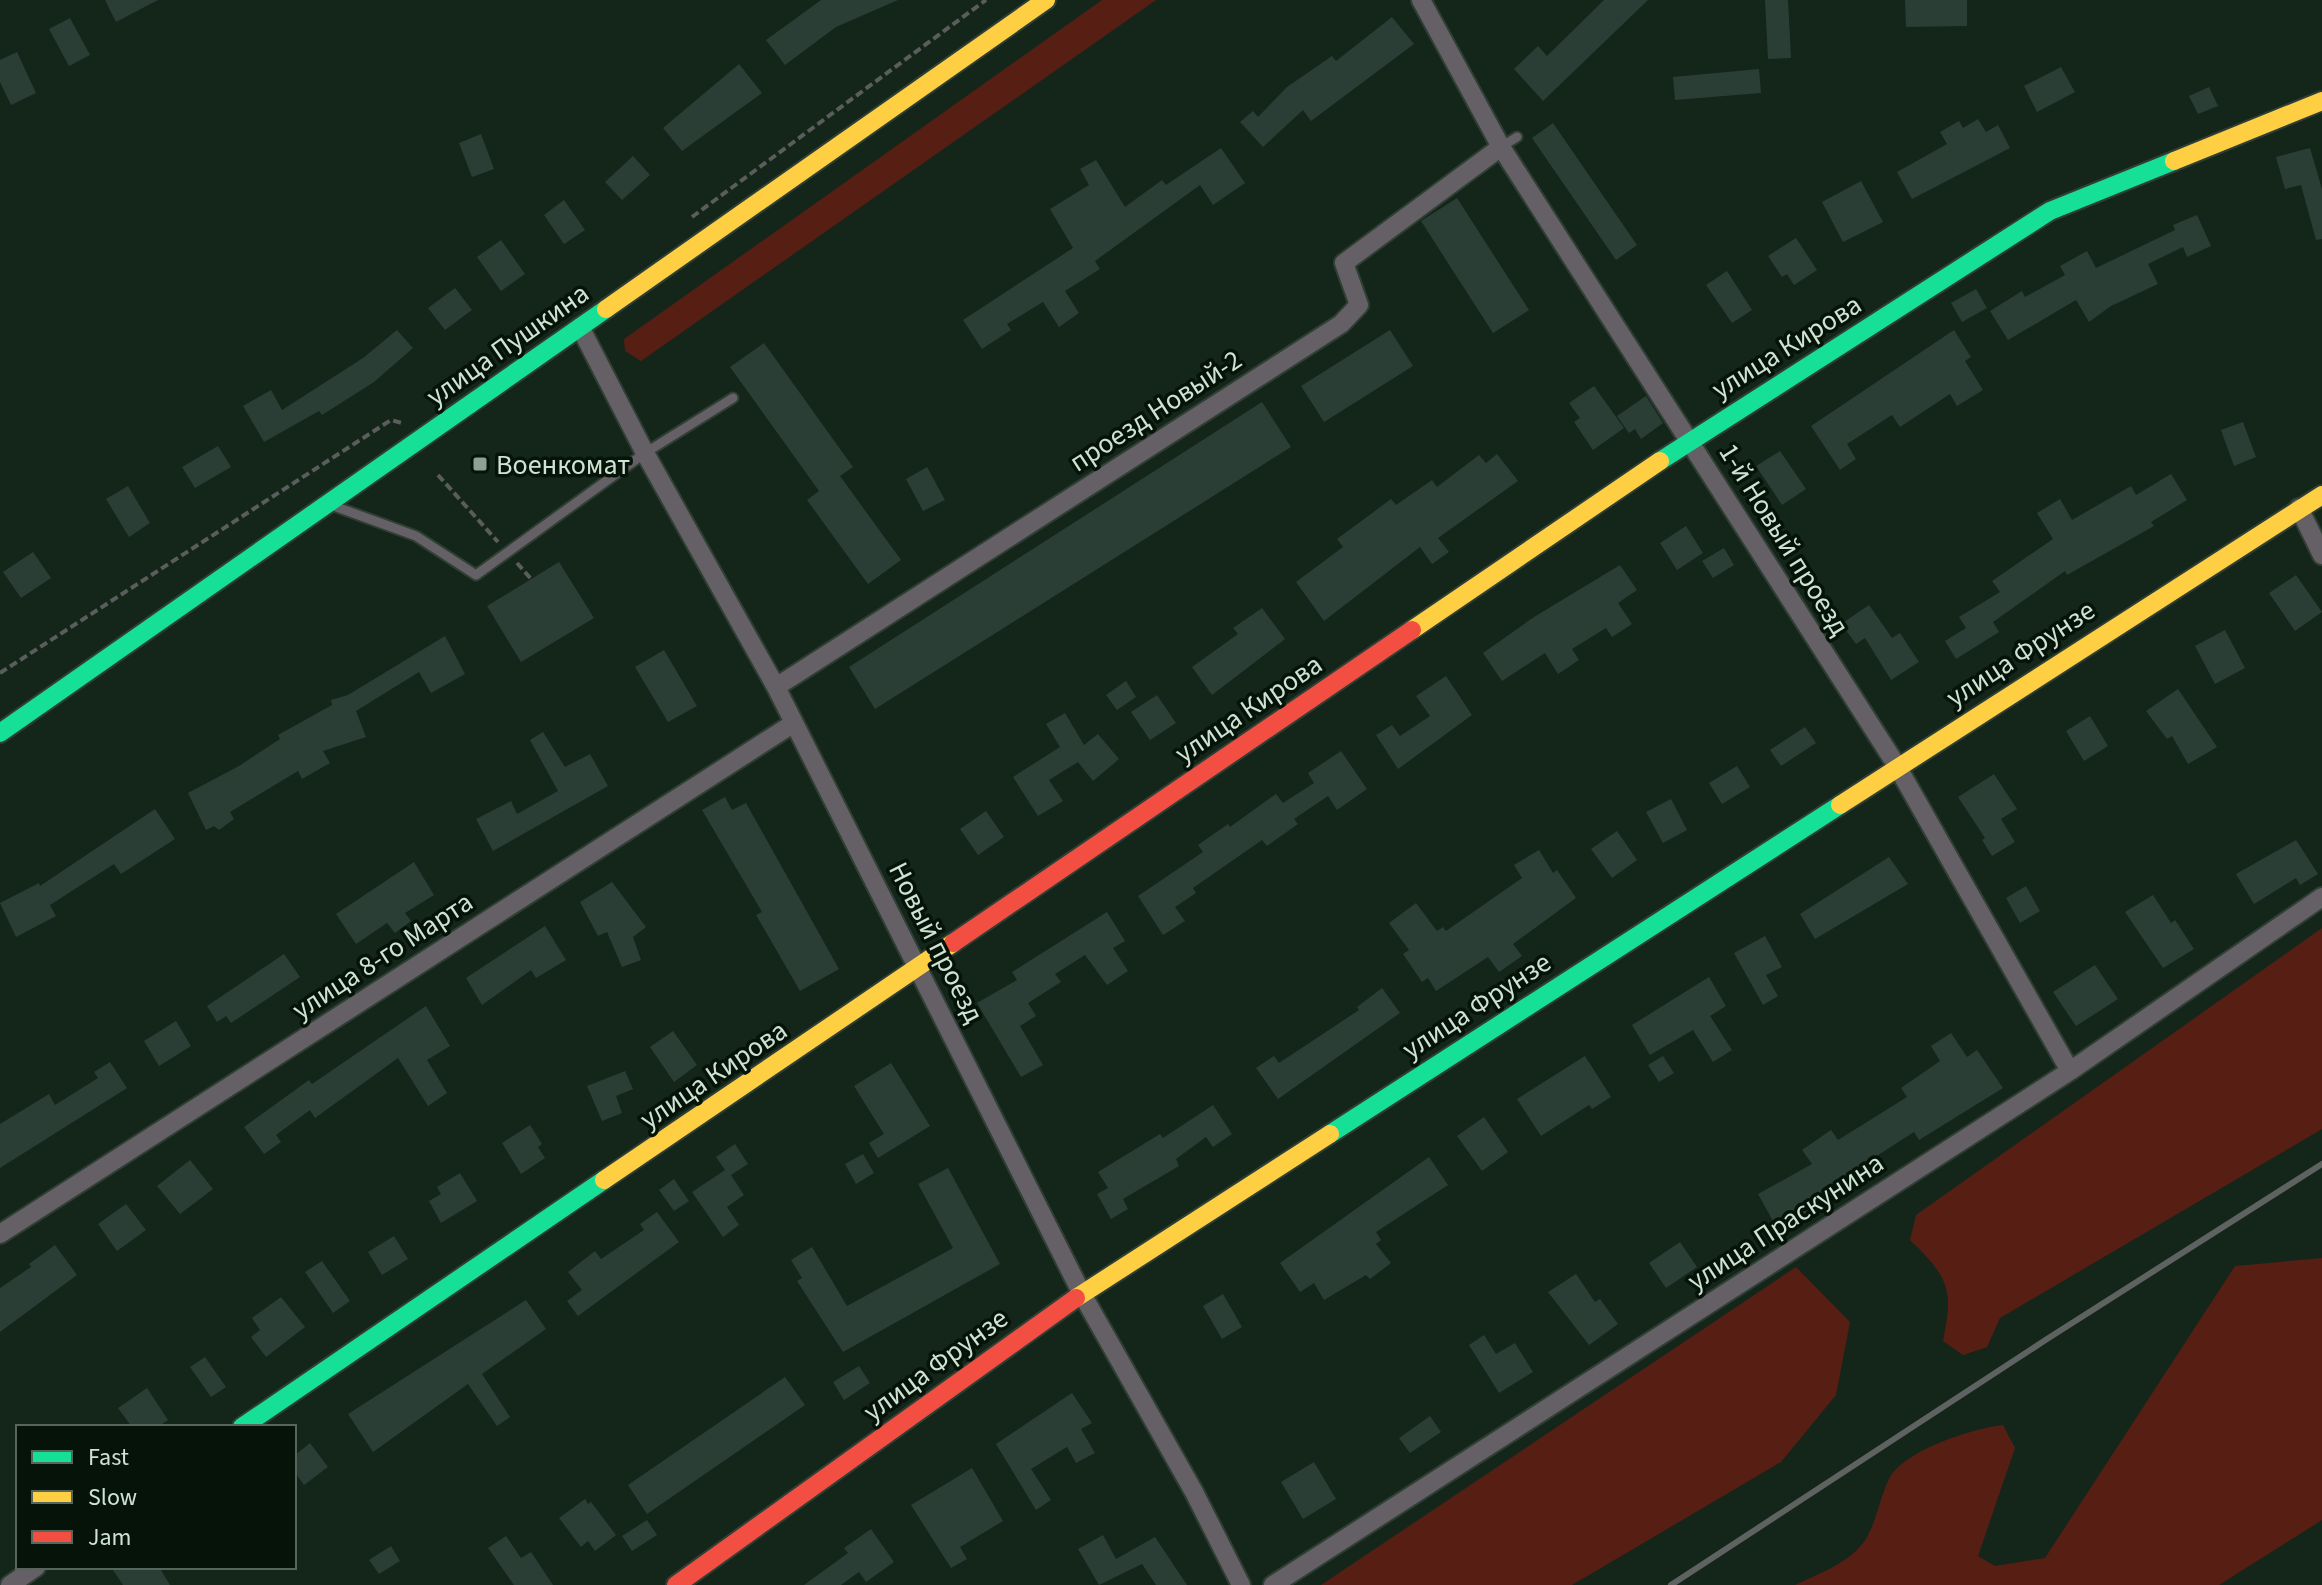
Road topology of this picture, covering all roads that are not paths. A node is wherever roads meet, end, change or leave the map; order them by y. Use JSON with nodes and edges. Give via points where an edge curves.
{"nodes":[{"id":1,"x":1046,"y":0,"type":"edge"},
{"id":2,"x":1421,"y":0,"type":"edge"},
{"id":3,"x":2322,"y":101,"type":"edge"},
{"id":4,"x":1509,"y":142,"type":"junction"},
{"id":5,"x":580,"y":327,"type":"junction"},
{"id":6,"x":733,"y":398,"type":"dead end"},
{"id":7,"x":1689,"y":441,"type":"junction"},
{"id":8,"x":645,"y":453,"type":"junction"},
{"id":9,"x":2322,"y":495,"type":"edge"},
{"id":10,"x":328,"y":503,"type":"junction"},
{"id":11,"x":2299,"y":508,"type":"junction"},
{"id":12,"x":2322,"y":555,"type":"edge"},
{"id":13,"x":776,"y":687,"type":"junction"},
{"id":14,"x":794,"y":723,"type":"junction"},
{"id":15,"x":0,"y":733,"type":"edge"},
{"id":16,"x":1897,"y":766,"type":"junction"},
{"id":17,"x":2322,"y":897,"type":"edge"},
{"id":18,"x":919,"y":968,"type":"junction"},
{"id":19,"x":2070,"y":1071,"type":"junction"},
{"id":20,"x":0,"y":1234,"type":"edge"},
{"id":21,"x":1082,"y":1294,"type":"junction"},
{"id":22,"x":245,"y":1425,"type":"edge"},
{"id":23,"x":33,"y":1569,"type":"edge"},
{"id":24,"x":10,"y":1585,"type":"edge"},
{"id":25,"x":676,"y":1585,"type":"edge"},
{"id":26,"x":1241,"y":1585,"type":"edge"},
{"id":27,"x":1273,"y":1585,"type":"edge"}],
"edges":[{"from":1,"to":5,"type":"street","name":"улица Пушкина"},
{"from":2,"to":4,"type":"street","name":"1-й Новый проезд"},
{"from":3,"to":7,"type":"street","name":"улица Кирова","via":[[2050,211]]},
{"from":4,"to":7,"type":"street","name":"1-й Новый проезд"},
{"from":4,"to":13,"type":"street","name":"проезд Новый-2","via":[[1344,263],[1359,305],[1341,324]]},
{"from":5,"to":8,"type":"street","name":"Новый проезд"},
{"from":5,"to":10,"type":"street","name":"улица Пушкина"},
{"from":6,"to":8,"type":"lane"},
{"from":7,"to":16,"type":"street","name":"1-й Новый проезд"},
{"from":7,"to":18,"type":"street","name":"улица Кирова"},
{"from":8,"to":10,"type":"lane","via":[[476,575],[416,536]]},
{"from":8,"to":13,"type":"street","name":"Новый проезд"},
{"from":9,"to":11,"type":"street","name":"улица Фрунзе"},
{"from":10,"to":15,"type":"street","name":"улица Пушкина"},
{"from":11,"to":12,"type":"street"},
{"from":11,"to":16,"type":"street","name":"улица Фрунзе"},
{"from":13,"to":14,"type":"street","name":"Новый проезд"},
{"from":14,"to":18,"type":"street","name":"Новый проезд"},
{"from":14,"to":20,"type":"street","name":"улица 8-го Марта"},
{"from":16,"to":19,"type":"street","name":"1-й Новый проезд"},
{"from":16,"to":21,"type":"street","name":"улица Фрунзе"},
{"from":17,"to":19,"type":"street","name":"улица Праскунина"},
{"from":18,"to":21,"type":"street","name":"Новый проезд"},
{"from":18,"to":22,"type":"street","name":"улица Кирова"},
{"from":19,"to":27,"type":"street","name":"улица Праскунина"},
{"from":21,"to":25,"type":"street","name":"улица Фрунзе"},
{"from":21,"to":26,"type":"street","name":"Новый проезд"},
{"from":23,"to":24,"type":"street"}]}
